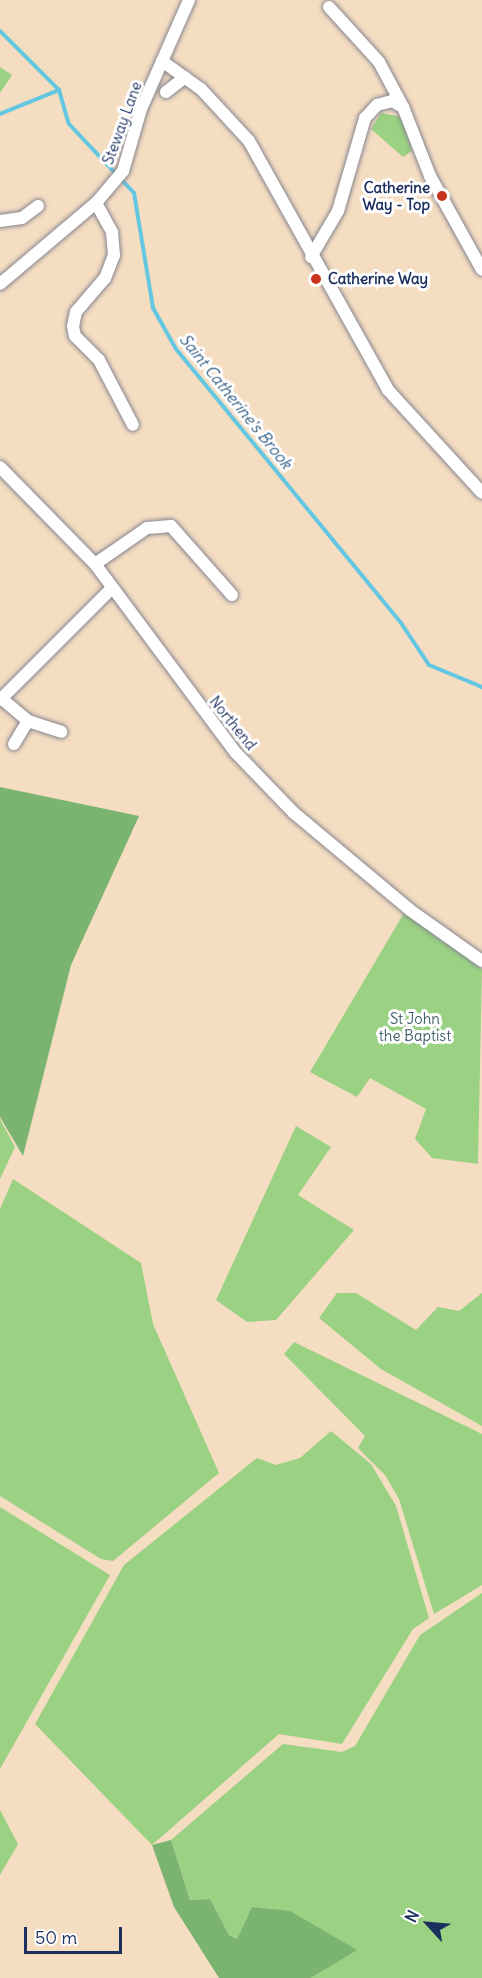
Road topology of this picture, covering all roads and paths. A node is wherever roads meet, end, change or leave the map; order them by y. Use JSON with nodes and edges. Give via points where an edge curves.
{"nodes":[{"id":1,"x":189,"y":0,"type":"edge"},
{"id":2,"x":329,"y":7,"type":"dead end"},
{"id":3,"x":162,"y":61,"type":"junction"},
{"id":4,"x":185,"y":77,"type":"junction"},
{"id":5,"x":166,"y":92,"type":"dead end"},
{"id":6,"x":403,"y":107,"type":"junction"},
{"id":7,"x":96,"y":203,"type":"junction"},
{"id":8,"x":38,"y":206,"type":"dead end"},
{"id":9,"x":0,"y":221,"type":"edge"},
{"id":10,"x":311,"y":257,"type":"junction"},
{"id":11,"x":482,"y":270,"type":"edge"},
{"id":12,"x":0,"y":284,"type":"edge"},
{"id":13,"x":133,"y":425,"type":"dead end"},
{"id":14,"x":0,"y":467,"type":"edge"},
{"id":15,"x":482,"y":493,"type":"edge"},
{"id":16,"x":94,"y":564,"type":"junction"},
{"id":17,"x":110,"y":590,"type":"junction"},
{"id":18,"x":232,"y":595,"type":"dead end"},
{"id":19,"x":1,"y":700,"type":"edge"},
{"id":20,"x":28,"y":721,"type":"junction"},
{"id":21,"x":61,"y":732,"type":"dead end"},
{"id":22,"x":14,"y":744,"type":"dead end"},
{"id":23,"x":482,"y":961,"type":"edge"}],
"edges":[{"from":1,"to":3,"type":"street","name":"Steway Lane"},
{"from":2,"to":6,"type":"street","via":[[379,62]]},
{"from":3,"to":4,"type":"street"},
{"from":3,"to":7,"type":"street","name":"Steway Lane","via":[[123,171]]},
{"from":4,"to":5,"type":"street"},
{"from":4,"to":10,"type":"street","via":[[249,141]]},
{"from":6,"to":10,"type":"street","via":[[385,101],[365,118],[338,211]]},
{"from":6,"to":11,"type":"street","via":[[430,176]]},
{"from":7,"to":12,"type":"street","name":"Steway Lane"},
{"from":7,"to":13,"type":"street","via":[[112,232],[114,255],[105,278],[76,312],[73,326],[75,336],[99,360]]},
{"from":8,"to":9,"type":"street","via":[[22,218]]},
{"from":10,"to":15,"type":"street","via":[[388,390]]},
{"from":14,"to":16,"type":"street","name":"Northend"},
{"from":16,"to":17,"type":"street","name":"Northend"},
{"from":16,"to":18,"type":"street","via":[[147,528],[171,526]]},
{"from":17,"to":19,"type":"street"},
{"from":17,"to":23,"type":"street","name":"Northend","via":[[154,640],[216,729],[294,813],[410,910]]},
{"from":19,"to":20,"type":"street"},
{"from":20,"to":21,"type":"street"},
{"from":20,"to":22,"type":"street"}]}
